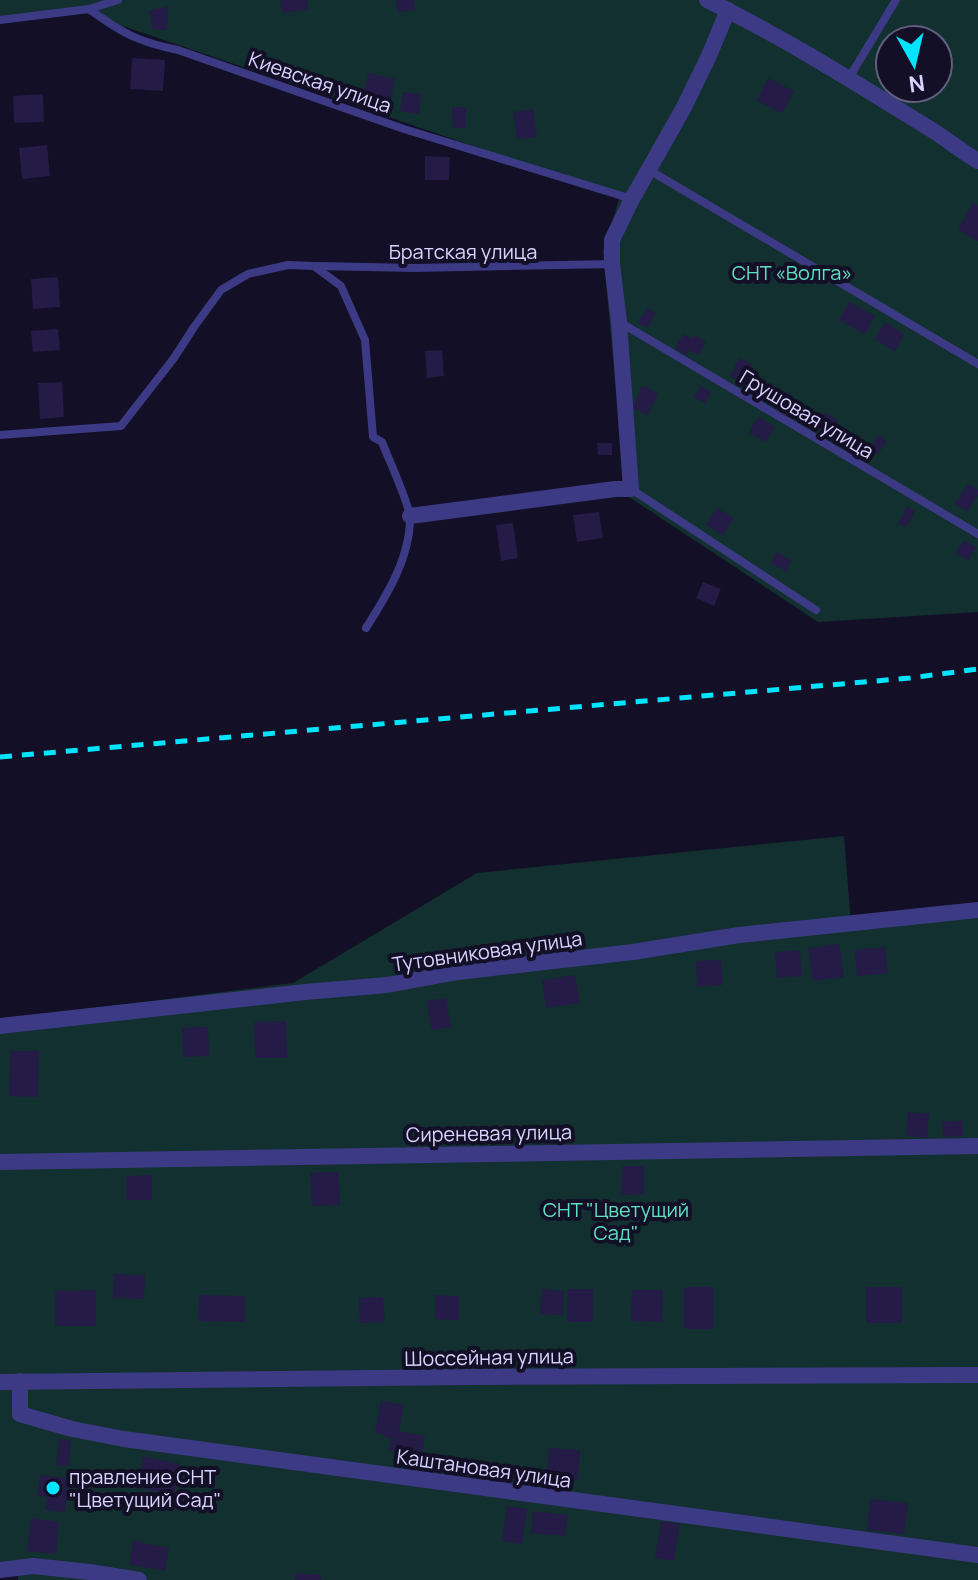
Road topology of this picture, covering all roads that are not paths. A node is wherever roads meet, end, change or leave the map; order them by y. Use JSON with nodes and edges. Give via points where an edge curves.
{"nodes":[{"id":1,"x":118,"y":0,"type":"edge"},
{"id":2,"x":707,"y":0,"type":"edge"},
{"id":3,"x":896,"y":0,"type":"edge"},
{"id":4,"x":729,"y":5,"type":"edge"},
{"id":5,"x":89,"y":9,"type":"junction"},
{"id":6,"x":0,"y":20,"type":"edge"},
{"id":7,"x":848,"y":80,"type":"junction"},
{"id":8,"x":974,"y":156,"type":"edge"},
{"id":9,"x":649,"y":170,"type":"junction"},
{"id":10,"x":632,"y":199,"type":"junction"},
{"id":11,"x":612,"y":264,"type":"junction"},
{"id":12,"x":314,"y":266,"type":"junction"},
{"id":13,"x":619,"y":322,"type":"junction"},
{"id":14,"x":978,"y":364,"type":"edge"},
{"id":15,"x":0,"y":435,"type":"edge"},
{"id":16,"x":631,"y":489,"type":"junction"},
{"id":17,"x":410,"y":516,"type":"junction"},
{"id":18,"x":978,"y":534,"type":"edge"},
{"id":19,"x":816,"y":610,"type":"dead end"},
{"id":20,"x":366,"y":628,"type":"dead end"},
{"id":21,"x":978,"y":910,"type":"edge"},
{"id":22,"x":0,"y":1026,"type":"edge"},
{"id":23,"x":978,"y":1146,"type":"edge"},
{"id":24,"x":0,"y":1162,"type":"edge"},
{"id":25,"x":978,"y":1375,"type":"edge"},
{"id":26,"x":20,"y":1381,"type":"junction"},
{"id":27,"x":0,"y":1382,"type":"edge"},
{"id":28,"x":978,"y":1555,"type":"edge"},
{"id":29,"x":0,"y":1570,"type":"edge"},
{"id":30,"x":139,"y":1580,"type":"edge"}],
"edges":[{"from":1,"to":5,"type":"lane"},
{"from":2,"to":4,"type":"street"},
{"from":3,"to":7,"type":"lane"},
{"from":4,"to":7,"type":"street"},
{"from":4,"to":9,"type":"street","via":[[702,70]]},
{"from":5,"to":6,"type":"lane"},
{"from":5,"to":10,"type":"lane","name":"Киевская улица","via":[[148,44]]},
{"from":7,"to":8,"type":"street"},
{"from":9,"to":10,"type":"street"},
{"from":9,"to":14,"type":"lane"},
{"from":10,"to":11,"type":"street","via":[[612,240]]},
{"from":11,"to":12,"type":"lane","name":"Братская улица"},
{"from":11,"to":13,"type":"street"},
{"from":12,"to":15,"type":"lane","name":"Братская улица","via":[[288,265],[248,274],[221,290],[121,426]]},
{"from":12,"to":17,"type":"lane","via":[[341,286],[365,340],[373,437],[382,442]]},
{"from":13,"to":16,"type":"street"},
{"from":13,"to":18,"type":"lane","name":"Грушовая улица"},
{"from":16,"to":17,"type":"street"},
{"from":16,"to":19,"type":"lane"},
{"from":17,"to":20,"type":"lane","via":[[404,558]]},
{"from":21,"to":22,"type":"street","name":"Тутовниковая улица","via":[[739,935],[387,985]]},
{"from":23,"to":24,"type":"street","name":"Сиреневая улица"},
{"from":25,"to":26,"type":"street","name":"Шоссейная улица"},
{"from":26,"to":27,"type":"street","name":"Шоссейная улица"},
{"from":26,"to":28,"type":"street","name":"Каштановая улица","via":[[20,1414],[124,1439]]},
{"from":29,"to":30,"type":"street","via":[[33,1566]]}]}
